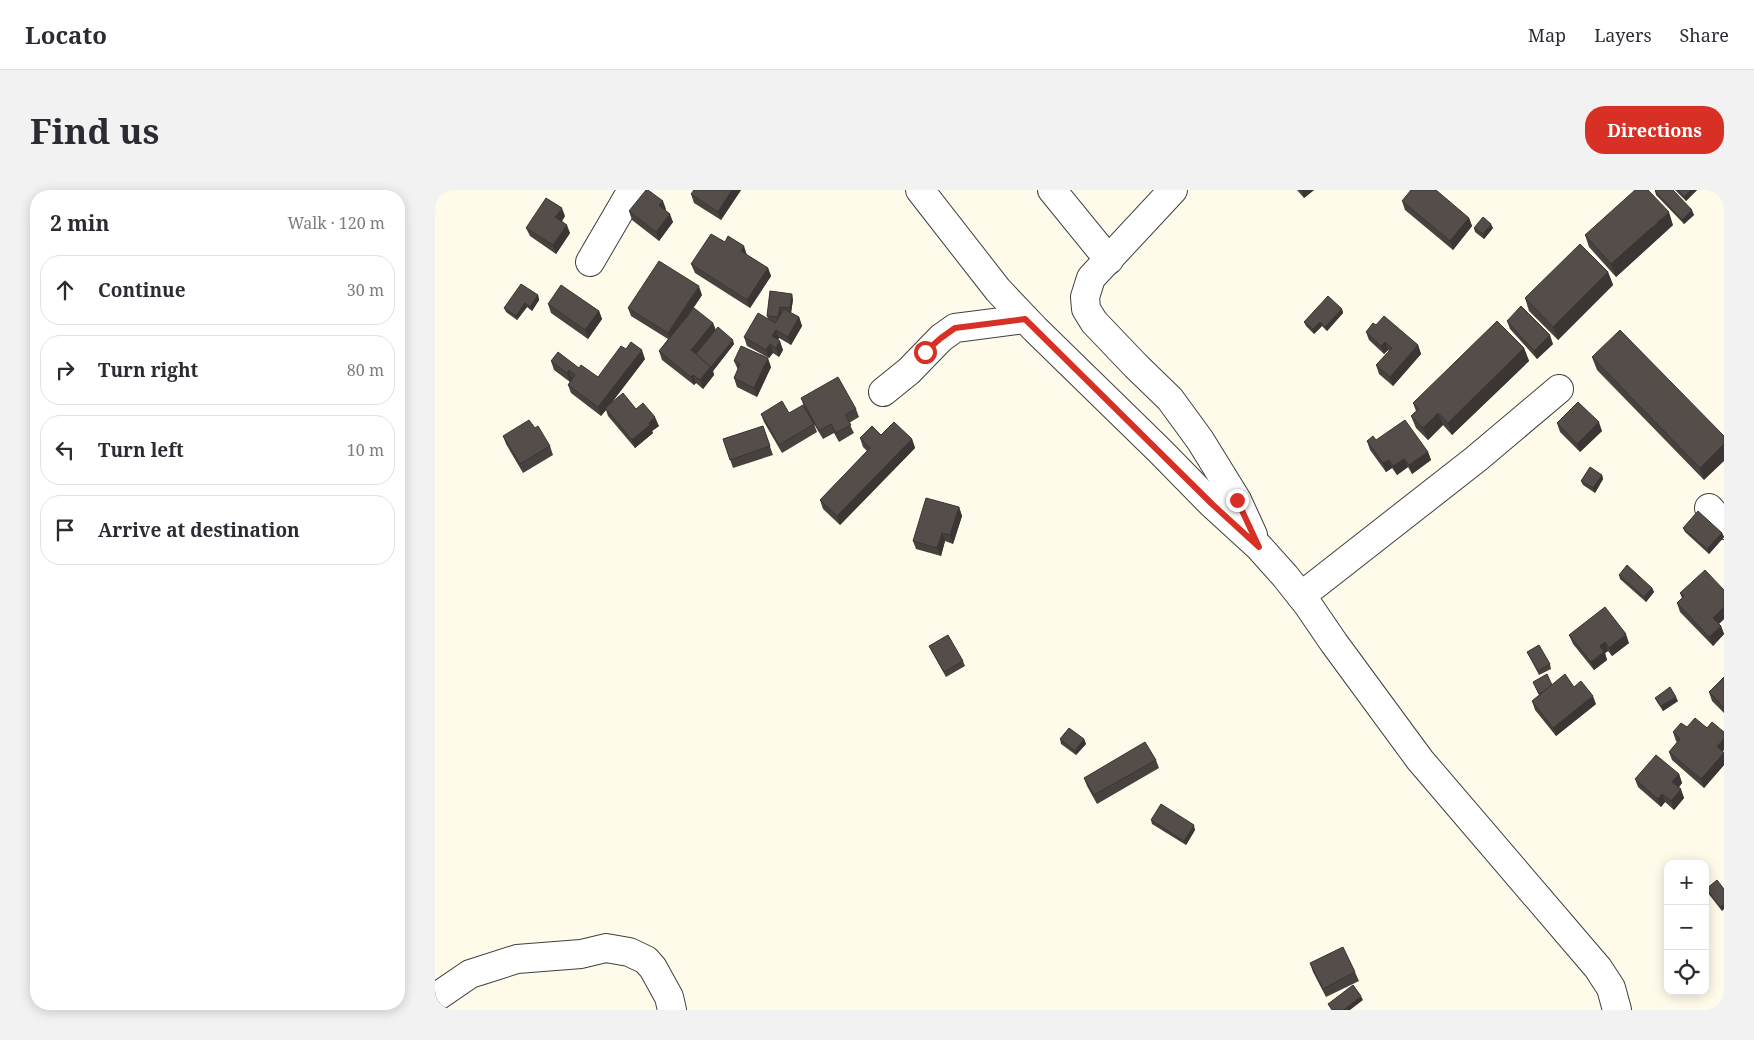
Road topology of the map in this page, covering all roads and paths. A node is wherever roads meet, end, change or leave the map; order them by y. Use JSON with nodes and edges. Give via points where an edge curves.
{"nodes":[{"id":1,"x":632,"y":190,"type":"edge"},
{"id":2,"x":920,"y":190,"type":"edge"},
{"id":3,"x":1052,"y":190,"type":"edge"},
{"id":4,"x":1173,"y":190,"type":"edge"},
{"id":5,"x":1109,"y":260,"type":"junction"},
{"id":6,"x":590,"y":262,"type":"dead end"},
{"id":7,"x":1025,"y":319,"type":"junction"},
{"id":8,"x":1559,"y":389,"type":"dead end"},
{"id":9,"x":883,"y":392,"type":"dead end"},
{"id":10,"x":1259,"y":547,"type":"junction"},
{"id":11,"x":1301,"y":596,"type":"junction"},
{"id":12,"x":435,"y":998,"type":"edge"},
{"id":13,"x":672,"y":1010,"type":"edge"},
{"id":14,"x":1617,"y":1010,"type":"edge"}],
"edges":[{"from":1,"to":6,"type":"street"},
{"from":2,"to":7,"type":"street","via":[[998,290]]},
{"from":3,"to":5,"type":"street"},
{"from":4,"to":5,"type":"street"},
{"from":5,"to":10,"type":"street","via":[[1091,278],[1085,297],[1086,309],[1135,366],[1170,399],[1200,440],[1237,500]]},
{"from":7,"to":9,"type":"street","via":[[955,328]]},
{"from":7,"to":10,"type":"street"},
{"from":8,"to":11,"type":"street"},
{"from":10,"to":11,"type":"street"},
{"from":11,"to":14,"type":"street","via":[[1420,760],[1598,968],[1611,988]]},
{"from":12,"to":13,"type":"street","via":[[470,974],[517,959],[581,954],[606,948],[629,952],[646,960],[669,996]]}]}
